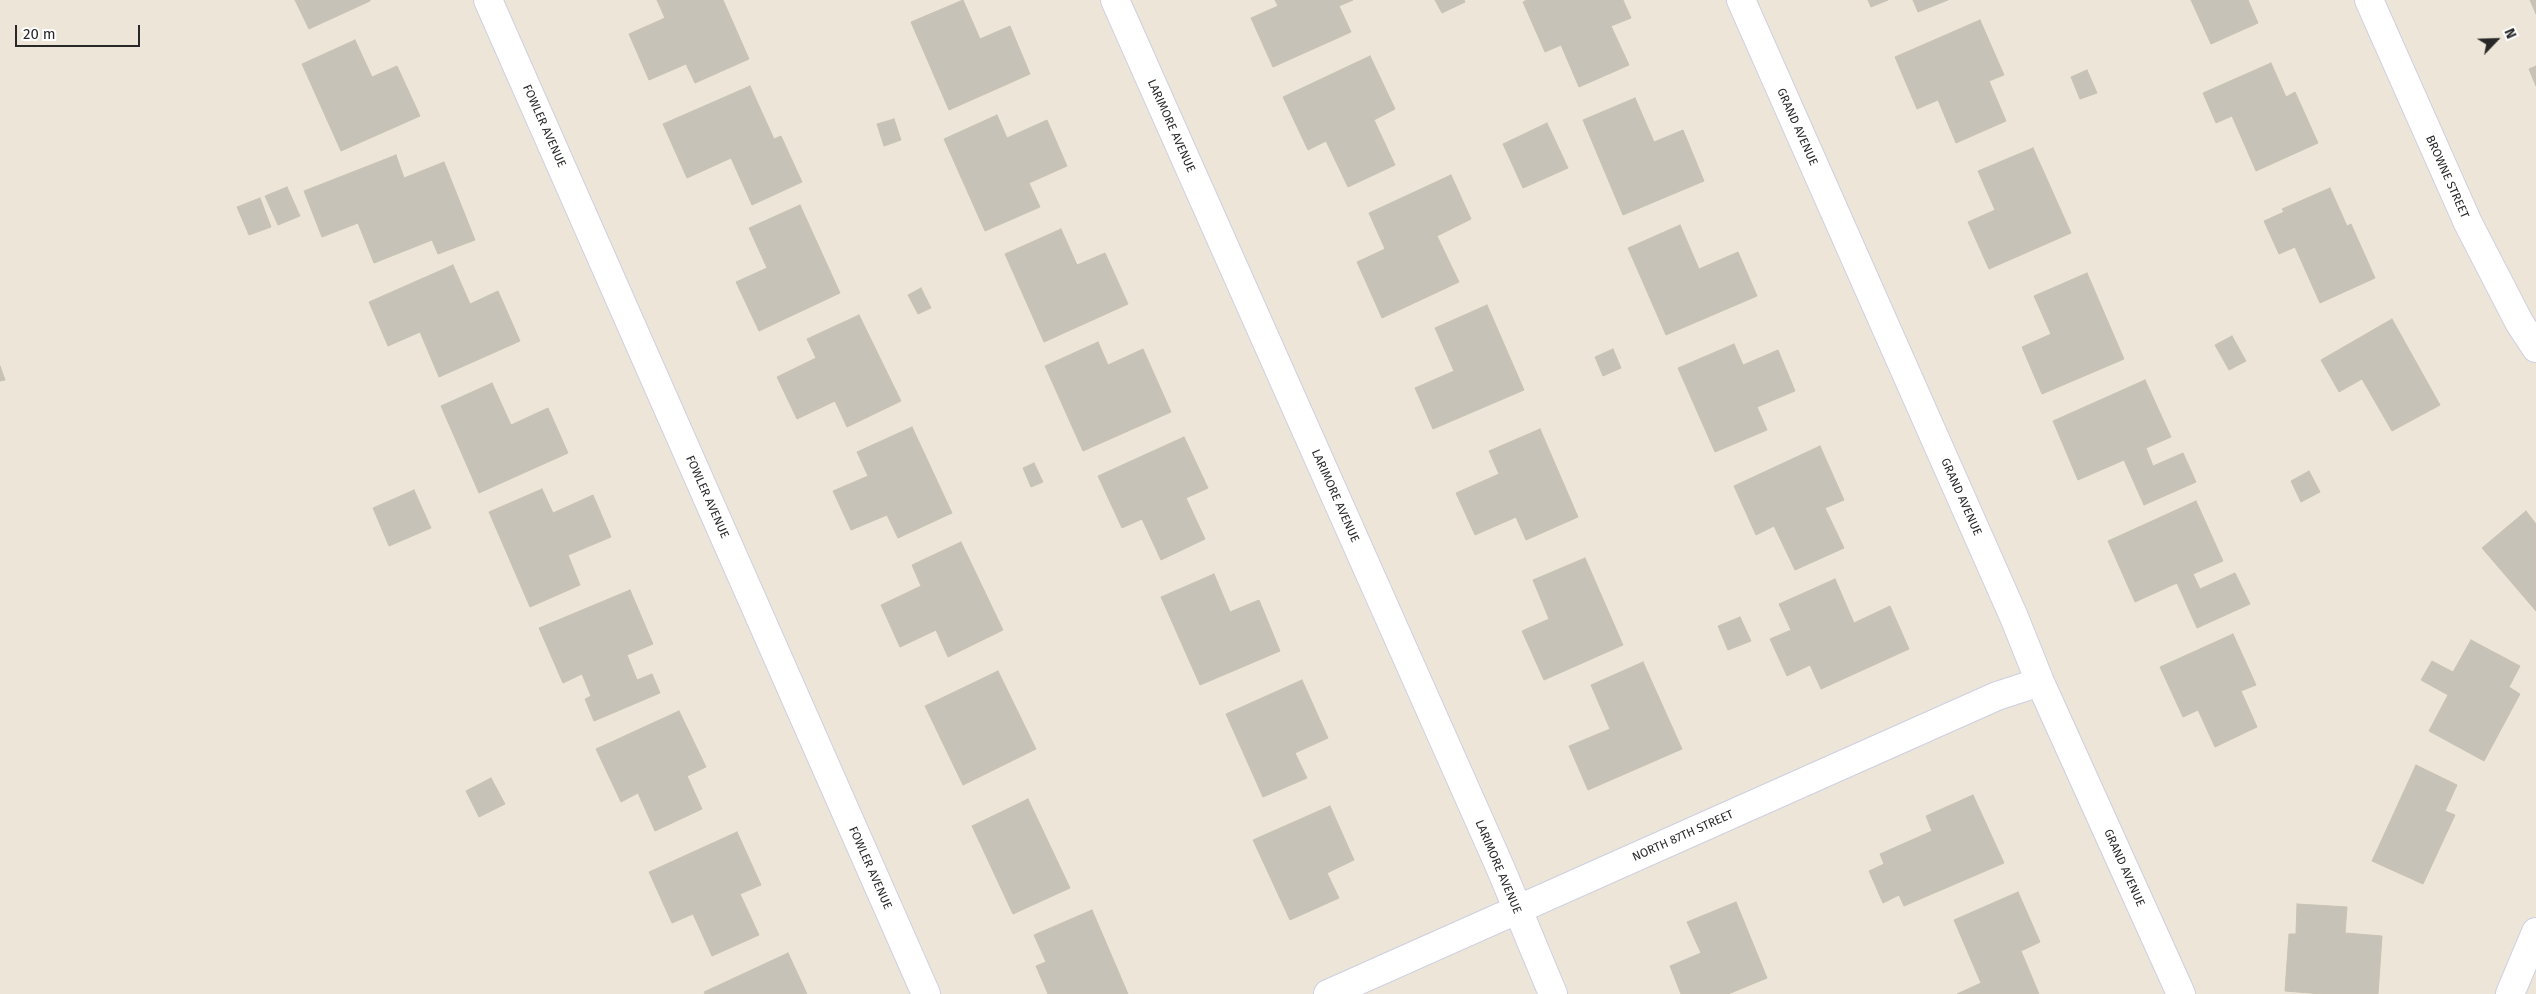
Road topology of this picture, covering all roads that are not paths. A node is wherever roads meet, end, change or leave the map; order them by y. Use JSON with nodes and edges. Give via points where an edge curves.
{"nodes":[{"id":1,"x":488,"y":0,"type":"edge"},
{"id":2,"x":1115,"y":0,"type":"edge"},
{"id":3,"x":1741,"y":0,"type":"edge"},
{"id":4,"x":2369,"y":0,"type":"edge"},
{"id":5,"x":2536,"y":348,"type":"edge"},
{"id":6,"x":2040,"y":682,"type":"junction"},
{"id":7,"x":1516,"y":911,"type":"junction"},
{"id":8,"x":2536,"y":932,"type":"edge"},
{"id":9,"x":926,"y":994,"type":"edge"},
{"id":10,"x":1328,"y":994,"type":"edge"},
{"id":11,"x":1553,"y":994,"type":"edge"},
{"id":12,"x":2181,"y":994,"type":"edge"},
{"id":13,"x":2510,"y":994,"type":"edge"}],
"edges":[{"from":1,"to":9,"type":"street","name":"FOWLER AVENUE"},
{"from":2,"to":7,"type":"street","name":"LARIMORE AVENUE","via":[[1496,858]]},
{"from":3,"to":6,"type":"street","name":"GRAND AVENUE"},
{"from":4,"to":5,"type":"street","name":"BROWNE STREET","via":[[2468,224]]},
{"from":6,"to":7,"type":"street","name":"NORTH 87TH STREET","via":[[1997,696]]},
{"from":6,"to":12,"type":"street","name":"GRAND AVENUE"},
{"from":7,"to":10,"type":"street","name":"NORTH 87TH STREET"},
{"from":7,"to":11,"type":"street","name":"LARIMORE AVENUE"},
{"from":8,"to":13,"type":"street"}]}
